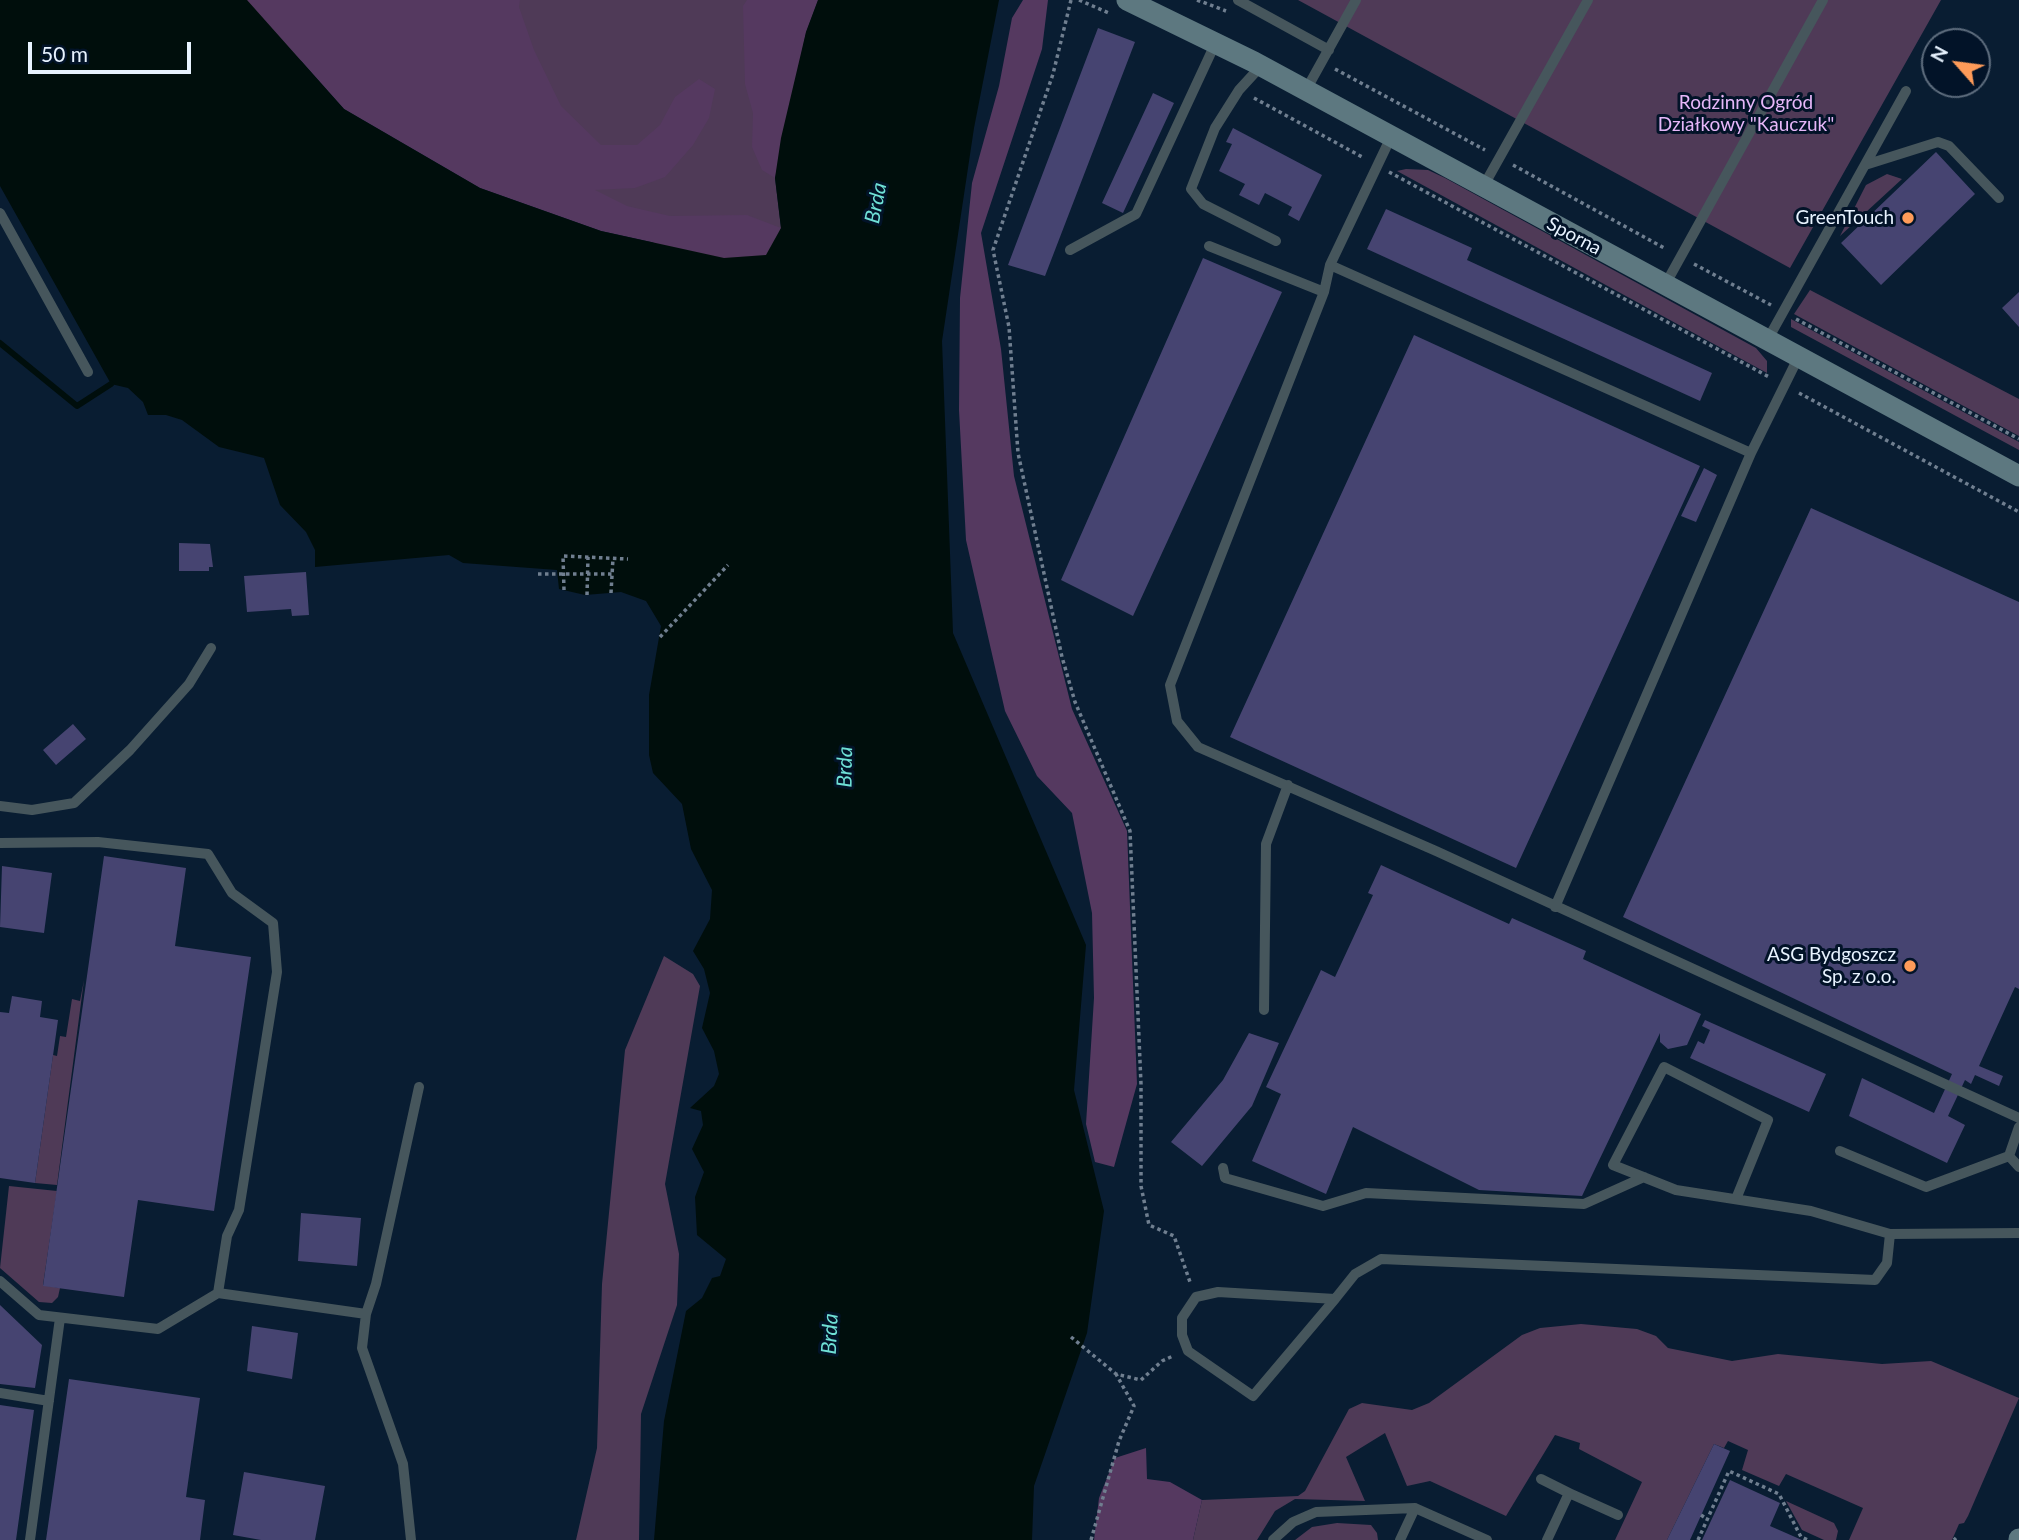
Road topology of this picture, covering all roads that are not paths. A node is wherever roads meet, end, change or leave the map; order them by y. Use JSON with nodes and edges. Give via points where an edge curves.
{"nodes":[{"id":1,"x":1238,"y":0,"type":"edge"},
{"id":2,"x":1356,"y":0,"type":"edge"},
{"id":3,"x":1588,"y":0,"type":"edge"},
{"id":4,"x":1823,"y":0,"type":"edge"},
{"id":5,"x":1121,"y":8,"type":"edge"},
{"id":6,"x":1216,"y":42,"type":"junction"},
{"id":7,"x":1329,"y":50,"type":"junction"},
{"id":8,"x":1261,"y":66,"type":"junction"},
{"id":9,"x":1306,"y":90,"type":"junction"},
{"id":10,"x":1906,"y":91,"type":"dead end"},
{"id":11,"x":1391,"y":137,"type":"junction"},
{"id":12,"x":1865,"y":164,"type":"junction"},
{"id":13,"x":1483,"y":187,"type":"junction"},
{"id":14,"x":1999,"y":198,"type":"dead end"},
{"id":15,"x":0,"y":213,"type":"edge"},
{"id":16,"x":1276,"y":241,"type":"dead end"},
{"id":17,"x":1209,"y":246,"type":"dead end"},
{"id":18,"x":1070,"y":250,"type":"dead end"},
{"id":19,"x":1330,"y":265,"type":"junction"},
{"id":20,"x":1665,"y":285,"type":"junction"},
{"id":21,"x":1324,"y":292,"type":"junction"},
{"id":22,"x":1768,"y":340,"type":"junction"},
{"id":23,"x":1799,"y":356,"type":"junction"},
{"id":24,"x":88,"y":372,"type":"dead end"},
{"id":25,"x":1751,"y":453,"type":"junction"},
{"id":26,"x":2019,"y":476,"type":"edge"},
{"id":27,"x":211,"y":648,"type":"dead end"},
{"id":28,"x":1288,"y":785,"type":"junction"},
{"id":29,"x":0,"y":806,"type":"edge"},
{"id":30,"x":0,"y":843,"type":"edge"},
{"id":31,"x":1555,"y":906,"type":"junction"},
{"id":32,"x":1264,"y":1010,"type":"dead end"},
{"id":33,"x":419,"y":1087,"type":"dead end"},
{"id":34,"x":2019,"y":1118,"type":"edge"},
{"id":35,"x":2019,"y":1127,"type":"edge"},
{"id":36,"x":1840,"y":1151,"type":"dead end"},
{"id":37,"x":2009,"y":1156,"type":"junction"},
{"id":38,"x":2019,"y":1167,"type":"edge"},
{"id":39,"x":1223,"y":1168,"type":"dead end"},
{"id":40,"x":1644,"y":1177,"type":"junction"},
{"id":41,"x":1736,"y":1199,"type":"junction"},
{"id":42,"x":2019,"y":1233,"type":"edge"},
{"id":43,"x":1890,"y":1234,"type":"junction"},
{"id":44,"x":0,"y":1281,"type":"edge"},
{"id":45,"x":218,"y":1293,"type":"junction"},
{"id":46,"x":1335,"y":1299,"type":"junction"},
{"id":47,"x":366,"y":1314,"type":"junction"},
{"id":48,"x":60,"y":1318,"type":"junction"},
{"id":49,"x":0,"y":1393,"type":"edge"},
{"id":50,"x":49,"y":1401,"type":"junction"},
{"id":51,"x":1541,"y":1479,"type":"dead end"},
{"id":52,"x":1569,"y":1493,"type":"junction"},
{"id":53,"x":1415,"y":1508,"type":"junction"},
{"id":54,"x":1618,"y":1515,"type":"dead end"},
{"id":55,"x":1277,"y":1538,"type":"edge"},
{"id":56,"x":30,"y":1540,"type":"edge"},
{"id":57,"x":411,"y":1540,"type":"edge"},
{"id":58,"x":1400,"y":1540,"type":"edge"},
{"id":59,"x":1487,"y":1540,"type":"edge"},
{"id":60,"x":1547,"y":1540,"type":"edge"}],
"edges":[{"from":1,"to":7,"type":"lane"},
{"from":2,"to":7,"type":"lane"},
{"from":3,"to":13,"type":"lane"},
{"from":4,"to":20,"type":"lane"},
{"from":5,"to":6,"type":"street","name":"Sporna"},
{"from":6,"to":8,"type":"street","name":"Sporna"},
{"from":6,"to":18,"type":"lane","via":[[1136,214]]},
{"from":7,"to":9,"type":"lane"},
{"from":8,"to":9,"type":"street","name":"Sporna"},
{"from":8,"to":16,"type":"lane","via":[[1215,128],[1191,189],[1203,204]]},
{"from":9,"to":11,"type":"street","name":"Sporna"},
{"from":10,"to":12,"type":"lane"},
{"from":11,"to":13,"type":"street","name":"Sporna"},
{"from":11,"to":19,"type":"lane"},
{"from":12,"to":14,"type":"lane","via":[[1938,142],[1949,146]]},
{"from":12,"to":22,"type":"lane"},
{"from":13,"to":20,"type":"street","name":"Sporna"},
{"from":15,"to":24,"type":"lane"},
{"from":17,"to":21,"type":"lane"},
{"from":19,"to":21,"type":"lane"},
{"from":19,"to":25,"type":"lane"},
{"from":20,"to":22,"type":"street","name":"Sporna"},
{"from":21,"to":28,"type":"lane","via":[[1170,685],[1177,721],[1198,747]]},
{"from":22,"to":23,"type":"street","name":"Sporna"},
{"from":23,"to":25,"type":"lane"},
{"from":23,"to":26,"type":"street","name":"Sporna"},
{"from":25,"to":31,"type":"lane"},
{"from":27,"to":29,"type":"lane","via":[[189,684],[74,803],[32,810]]},
{"from":28,"to":31,"type":"lane"},
{"from":28,"to":32,"type":"lane","via":[[1266,844]]},
{"from":30,"to":45,"type":"lane","via":[[98,842],[208,854],[232,893],[273,923],[277,972],[239,1210],[226,1236]]},
{"from":31,"to":34,"type":"lane"},
{"from":33,"to":47,"type":"lane"},
{"from":35,"to":37,"type":"lane"},
{"from":36,"to":37,"type":"lane","via":[[1926,1187]]},
{"from":37,"to":38,"type":"lane"},
{"from":39,"to":40,"type":"lane","via":[[1226,1178],[1323,1206],[1366,1194],[1584,1204]]},
{"from":40,"to":41,"type":"lane","via":[[1676,1190]]},
{"from":40,"to":41,"type":"lane","via":[[1613,1165],[1664,1067],[1768,1120]]},
{"from":41,"to":43,"type":"lane","via":[[1811,1211]]},
{"from":42,"to":43,"type":"lane"},
{"from":43,"to":46,"type":"lane","via":[[1887,1263],[1875,1280],[1381,1259],[1355,1274]]},
{"from":44,"to":48,"type":"lane","via":[[39,1315]]},
{"from":45,"to":47,"type":"lane"},
{"from":45,"to":48,"type":"lane","via":[[158,1329]]},
{"from":46,"to":46,"type":"lane","via":[[1218,1292],[1196,1297],[1182,1318],[1182,1335],[1188,1351],[1253,1395]]},
{"from":47,"to":57,"type":"lane","via":[[362,1348],[402,1464]]},
{"from":48,"to":50,"type":"lane"},
{"from":49,"to":50,"type":"lane"},
{"from":50,"to":56,"type":"lane"},
{"from":51,"to":52,"type":"lane"},
{"from":52,"to":54,"type":"lane"},
{"from":52,"to":60,"type":"lane"},
{"from":53,"to":55,"type":"lane","via":[[1316,1512],[1293,1522]]},
{"from":53,"to":58,"type":"lane"},
{"from":53,"to":59,"type":"lane"}]}
